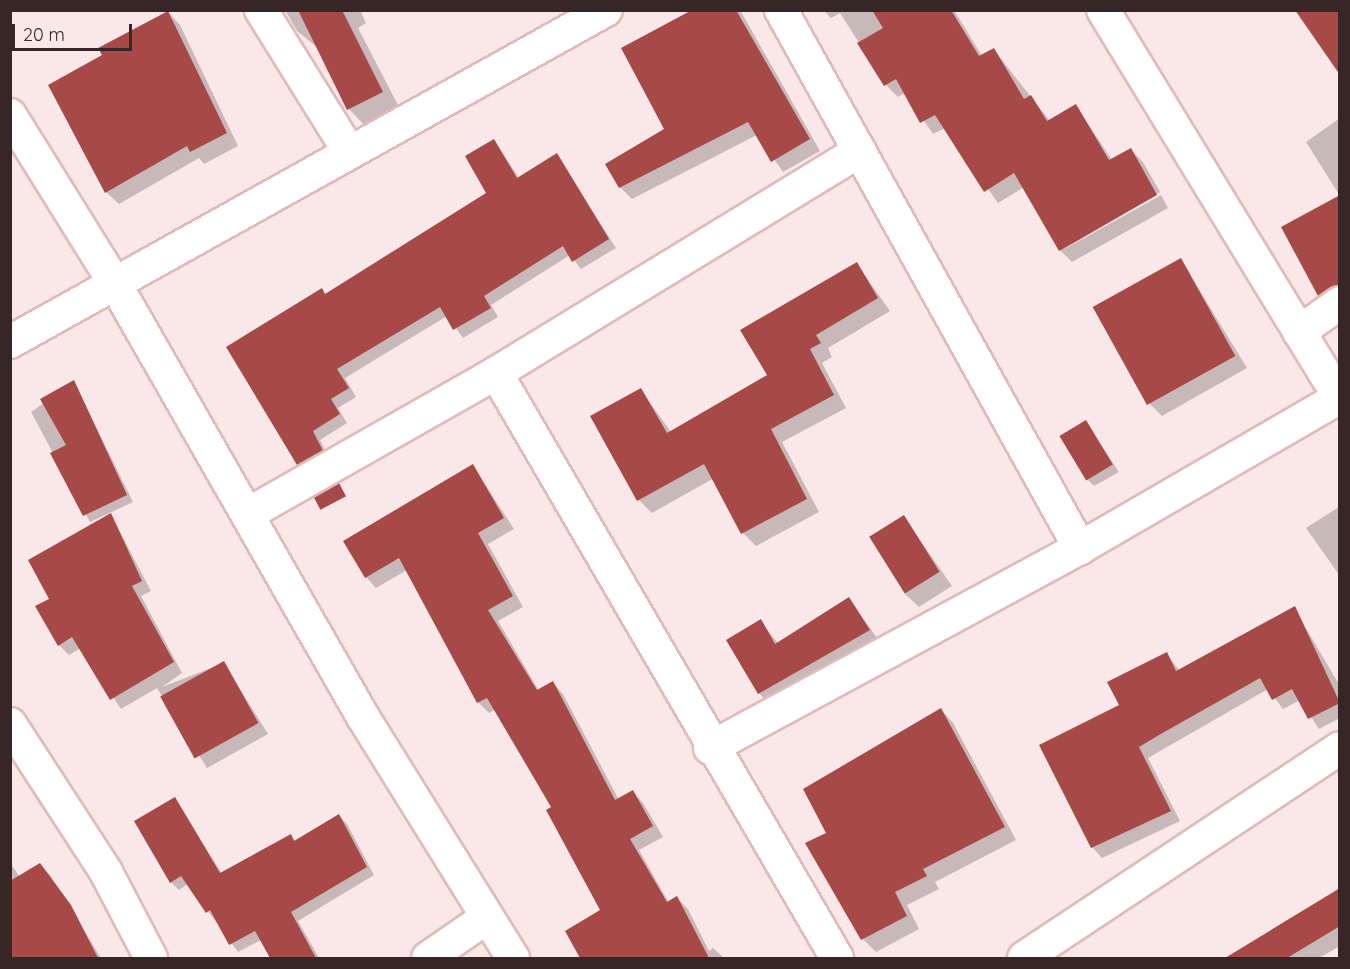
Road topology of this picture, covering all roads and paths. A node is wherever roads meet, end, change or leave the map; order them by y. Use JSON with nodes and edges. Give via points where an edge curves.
{"nodes":[{"id":1,"x":261,"y":10,"type":"edge"},
{"id":2,"x":606,"y":10,"type":"edge"},
{"id":3,"x":781,"y":10,"type":"edge"},
{"id":4,"x":1103,"y":10,"type":"edge"},
{"id":5,"x":10,"y":115,"type":"edge"},
{"id":6,"x":348,"y":150,"type":"junction"},
{"id":7,"x":859,"y":151,"type":"junction"},
{"id":8,"x":114,"y":282,"type":"junction"},
{"id":9,"x":1340,"y":303,"type":"edge"},
{"id":10,"x":1299,"y":332,"type":"junction"},
{"id":11,"x":10,"y":342,"type":"edge"},
{"id":12,"x":496,"y":373,"type":"junction"},
{"id":13,"x":1339,"y":398,"type":"edge"},
{"id":14,"x":248,"y":513,"type":"junction"},
{"id":15,"x":1080,"y":548,"type":"junction"},
{"id":16,"x":10,"y":724,"type":"edge"},
{"id":17,"x":710,"y":748,"type":"junction"},
{"id":18,"x":1340,"y":748,"type":"edge"},
{"id":19,"x":486,"y":918,"type":"junction"},
{"id":20,"x":151,"y":958,"type":"edge"},
{"id":21,"x":428,"y":958,"type":"edge"},
{"id":22,"x":513,"y":958,"type":"edge"},
{"id":23,"x":837,"y":958,"type":"edge"},
{"id":24,"x":1024,"y":958,"type":"edge"}],
"edges":[{"from":1,"to":6,"type":"street"},
{"from":2,"to":6,"type":"street"},
{"from":3,"to":7,"type":"street"},
{"from":4,"to":10,"type":"street"},
{"from":5,"to":8,"type":"street"},
{"from":6,"to":8,"type":"street"},
{"from":7,"to":12,"type":"street"},
{"from":7,"to":15,"type":"street"},
{"from":8,"to":11,"type":"street"},
{"from":8,"to":14,"type":"street"},
{"from":9,"to":10,"type":"street"},
{"from":10,"to":13,"type":"street"},
{"from":12,"to":14,"type":"street"},
{"from":12,"to":17,"type":"street"},
{"from":13,"to":15,"type":"street"},
{"from":14,"to":19,"type":"street"},
{"from":15,"to":17,"type":"street"},
{"from":16,"to":20,"type":"street","via":[[106,872]]},
{"from":17,"to":23,"type":"street"},
{"from":18,"to":24,"type":"street"},
{"from":19,"to":21,"type":"street"},
{"from":19,"to":22,"type":"street"}]}
